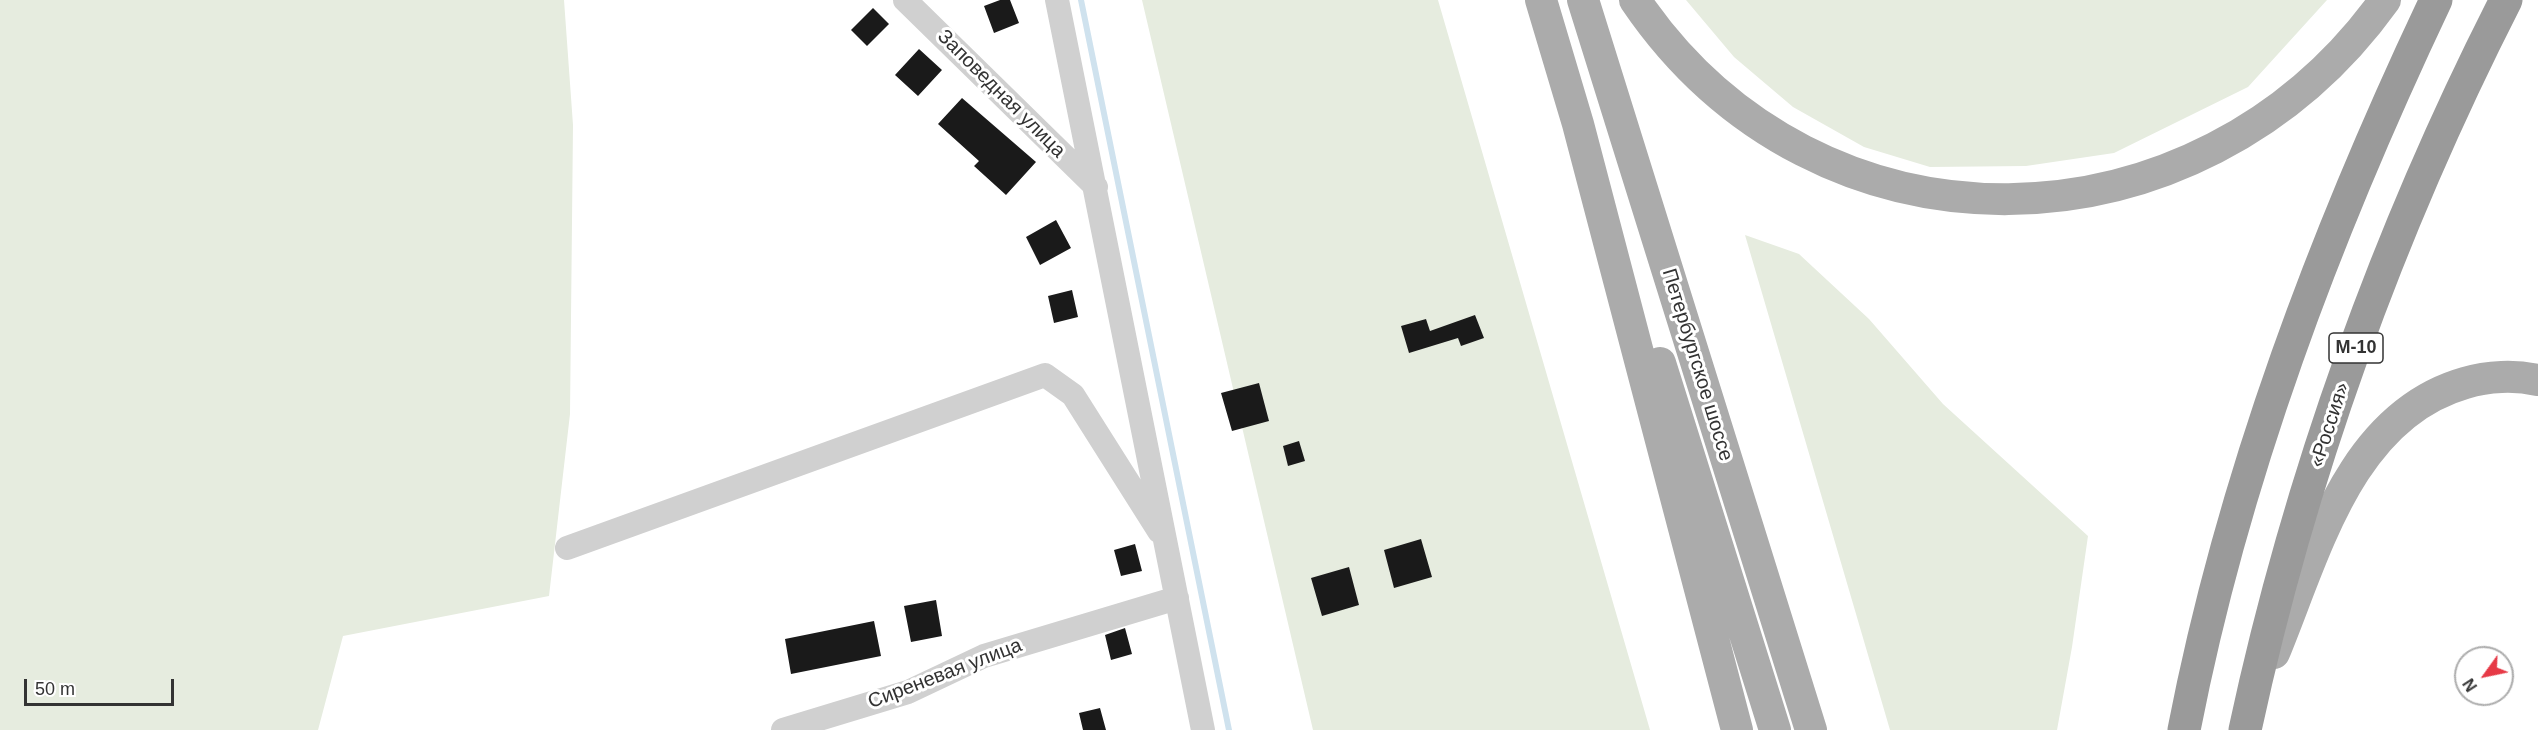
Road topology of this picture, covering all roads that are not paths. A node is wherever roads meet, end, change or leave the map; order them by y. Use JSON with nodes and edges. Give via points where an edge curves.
{"nodes":[{"id":1,"x":906,"y":0,"type":"edge"},
{"id":2,"x":1057,"y":0,"type":"edge"},
{"id":3,"x":1541,"y":0,"type":"edge"},
{"id":4,"x":1583,"y":0,"type":"edge"},
{"id":5,"x":1635,"y":0,"type":"edge"},
{"id":6,"x":2385,"y":0,"type":"edge"},
{"id":7,"x":2436,"y":0,"type":"edge"},
{"id":8,"x":2506,"y":0,"type":"edge"},
{"id":9,"x":1578,"y":124,"type":"junction"},
{"id":10,"x":1096,"y":187,"type":"junction"},
{"id":11,"x":2538,"y":380,"type":"edge"},
{"id":12,"x":1166,"y":543,"type":"junction"},
{"id":13,"x":567,"y":548,"type":"dead end"},
{"id":14,"x":1177,"y":598,"type":"junction"},
{"id":15,"x":2186,"y":715,"type":"edge"},
{"id":16,"x":2247,"y":721,"type":"edge"},
{"id":17,"x":783,"y":730,"type":"edge"},
{"id":18,"x":1203,"y":730,"type":"edge"},
{"id":19,"x":1737,"y":730,"type":"edge"},
{"id":20,"x":1775,"y":730,"type":"edge"},
{"id":21,"x":1811,"y":730,"type":"edge"}],
"edges":[{"from":1,"to":10,"type":"street","name":"Заповедная улица"},
{"from":2,"to":10,"type":"street"},
{"from":3,"to":9,"type":"main road"},
{"from":4,"to":21,"type":"main road","name":"Петербургское шоссе"},
{"from":5,"to":6,"type":"main road","via":[[1668,43],[1717,92],[1803,149],[1899,186],[2002,199],[2104,189],[2170,170],[2222,146],[2262,123],[2316,80]]},
{"from":7,"to":15,"type":"highway","via":[[2335,226],[2288,354],[2246,485]]},
{"from":8,"to":16,"type":"highway","name":"«Россия»","number":"М-10","via":[[2437,145],[2349,367],[2301,515]]},
{"from":9,"to":19,"type":"main road"},
{"from":9,"to":20,"type":"main road","via":[[1618,226]]},
{"from":10,"to":12,"type":"street"},
{"from":11,"to":16,"type":"main road","via":[[2493,378],[2453,386],[2417,404],[2381,434],[2340,495]]},
{"from":12,"to":13,"type":"street","via":[[1073,395],[1045,375]]},
{"from":12,"to":14,"type":"street"},
{"from":14,"to":17,"type":"street","name":"Сиреневая улица","via":[[984,656],[908,692]]},
{"from":14,"to":18,"type":"street"}]}
